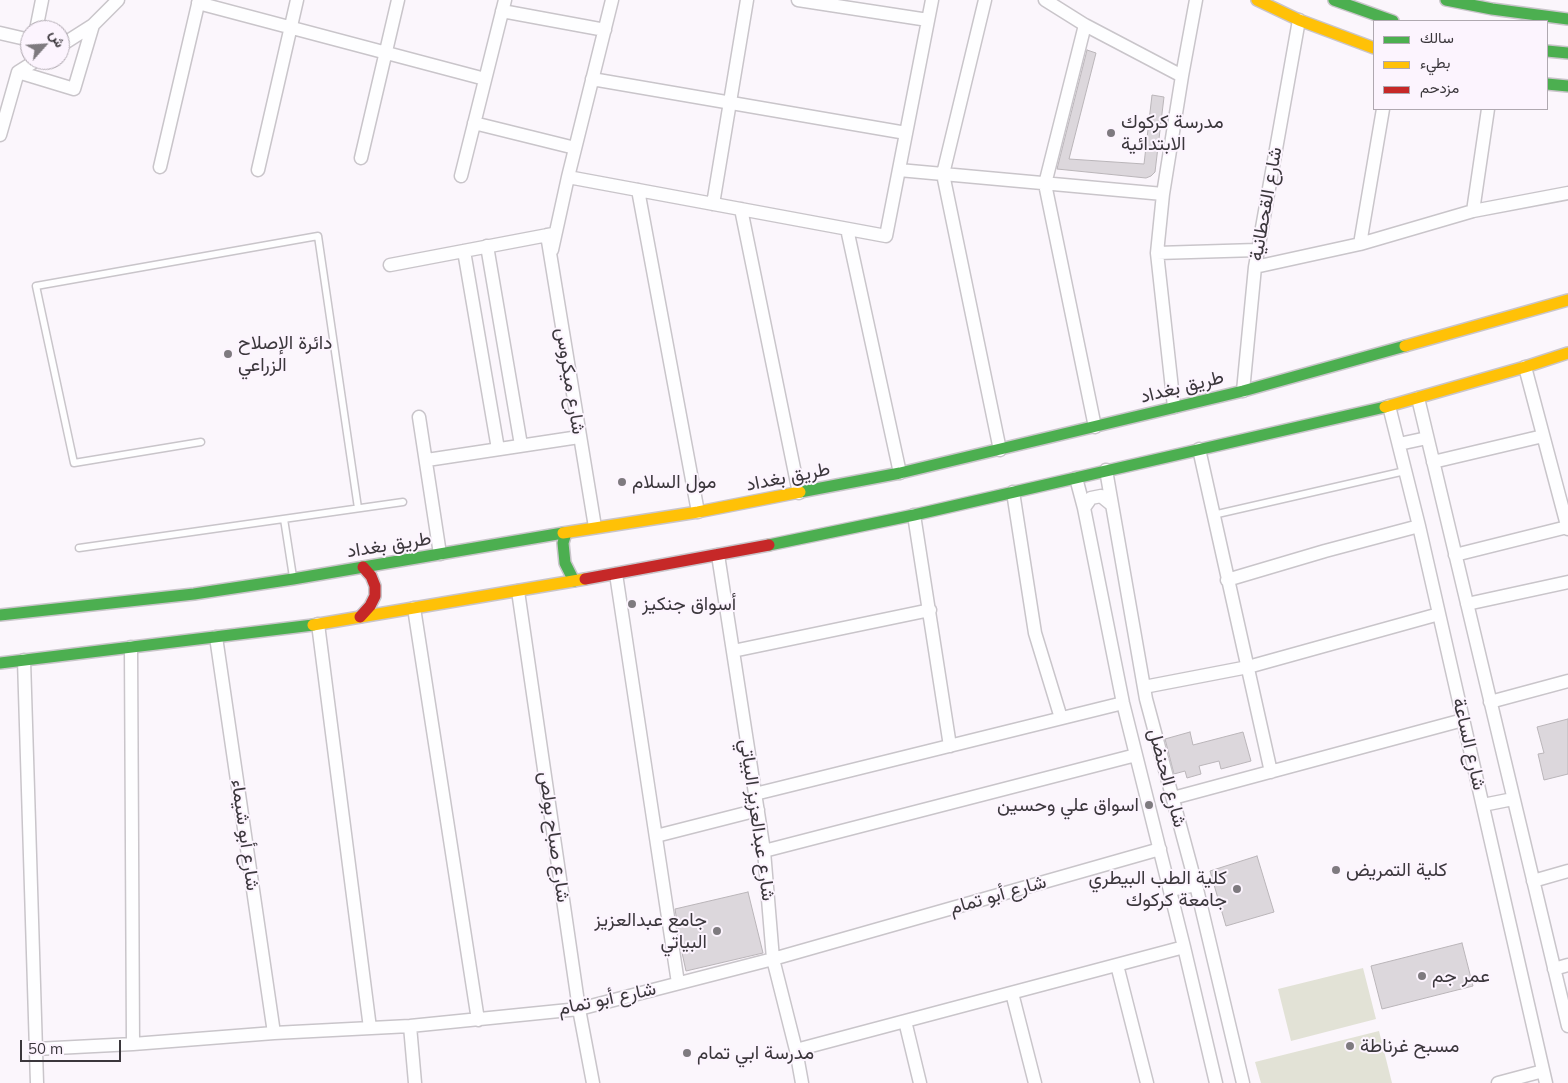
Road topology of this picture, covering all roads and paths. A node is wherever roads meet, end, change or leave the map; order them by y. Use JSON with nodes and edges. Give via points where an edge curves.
{"nodes":[{"id":1,"x":42,"y":0,"type":"edge"},
{"id":2,"x":297,"y":0,"type":"edge"},
{"id":3,"x":398,"y":0,"type":"edge"},
{"id":4,"x":612,"y":0,"type":"edge"},
{"id":5,"x":747,"y":0,"type":"edge"},
{"id":6,"x":798,"y":0,"type":"edge"},
{"id":7,"x":803,"y":0,"type":"edge"},
{"id":8,"x":932,"y":0,"type":"edge"},
{"id":9,"x":985,"y":0,"type":"edge"},
{"id":10,"x":1044,"y":0,"type":"edge"},
{"id":11,"x":1196,"y":0,"type":"edge"},
{"id":12,"x":1257,"y":0,"type":"edge"},
{"id":13,"x":1334,"y":0,"type":"edge"},
{"id":14,"x":1446,"y":0,"type":"edge"},
{"id":15,"x":199,"y":1,"type":"edge"},
{"id":16,"x":113,"y":3,"type":"edge"},
{"id":17,"x":503,"y":5,"type":"edge"},
{"id":18,"x":1568,"y":19,"type":"edge"},
{"id":19,"x":38,"y":20,"type":"edge"},
{"id":20,"x":928,"y":20,"type":"junction"},
{"id":21,"x":1299,"y":20,"type":"junction"},
{"id":22,"x":1390,"y":20,"type":"edge"},
{"id":23,"x":93,"y":25,"type":"junction"},
{"id":24,"x":1085,"y":25,"type":"junction"},
{"id":25,"x":290,"y":27,"type":"junction"},
{"id":26,"x":605,"y":30,"type":"junction"},
{"id":27,"x":0,"y":34,"type":"edge"},
{"id":28,"x":20,"y":38,"type":"edge"},
{"id":29,"x":70,"y":40,"type":"edge"},
{"id":30,"x":1373,"y":48,"type":"edge"},
{"id":31,"x":1548,"y":51,"type":"edge"},
{"id":32,"x":385,"y":52,"type":"junction"},
{"id":33,"x":1568,"y":53,"type":"edge"},
{"id":34,"x":21,"y":70,"type":"edge"},
{"id":35,"x":18,"y":72,"type":"junction"},
{"id":36,"x":1182,"y":76,"type":"junction"},
{"id":37,"x":485,"y":79,"type":"junction"},
{"id":38,"x":592,"y":79,"type":"junction"},
{"id":39,"x":1548,"y":84,"type":"edge"},
{"id":40,"x":1568,"y":86,"type":"edge"},
{"id":41,"x":730,"y":103,"type":"junction"},
{"id":42,"x":1383,"y":110,"type":"edge"},
{"id":43,"x":1488,"y":110,"type":"edge"},
{"id":44,"x":474,"y":123,"type":"junction"},
{"id":45,"x":906,"y":133,"type":"junction"},
{"id":46,"x":0,"y":135,"type":"edge"},
{"id":47,"x":575,"y":148,"type":"junction"},
{"id":48,"x":361,"y":158,"type":"dead end"},
{"id":49,"x":160,"y":167,"type":"dead end"},
{"id":50,"x":258,"y":170,"type":"dead end"},
{"id":51,"x":899,"y":170,"type":"junction"},
{"id":52,"x":943,"y":174,"type":"junction"},
{"id":53,"x":461,"y":176,"type":"dead end"},
{"id":54,"x":568,"y":177,"type":"junction"},
{"id":55,"x":1046,"y":184,"type":"junction"},
{"id":56,"x":638,"y":190,"type":"junction"},
{"id":57,"x":1568,"y":193,"type":"edge"},
{"id":58,"x":1163,"y":194,"type":"junction"},
{"id":59,"x":713,"y":204,"type":"junction"},
{"id":60,"x":740,"y":209,"type":"junction"},
{"id":61,"x":1473,"y":211,"type":"junction"},
{"id":62,"x":847,"y":229,"type":"junction"},
{"id":63,"x":551,"y":234,"type":"junction"},
{"id":64,"x":1360,"y":244,"type":"junction"},
{"id":65,"x":487,"y":246,"type":"junction"},
{"id":66,"x":1257,"y":250,"type":"junction"},
{"id":67,"x":464,"y":251,"type":"junction"},
{"id":68,"x":1156,"y":253,"type":"junction"},
{"id":69,"x":390,"y":264,"type":"dead end"},
{"id":70,"x":1255,"y":267,"type":"junction"},
{"id":71,"x":1568,"y":300,"type":"edge"},
{"id":72,"x":1568,"y":353,"type":"edge"},
{"id":73,"x":1525,"y":367,"type":"junction"},
{"id":74,"x":1243,"y":391,"type":"junction"},
{"id":75,"x":1418,"y":398,"type":"junction"},
{"id":76,"x":1389,"y":406,"type":"junction"},
{"id":77,"x":1174,"y":407,"type":"junction"},
{"id":78,"x":419,"y":417,"type":"dead end"},
{"id":79,"x":1095,"y":426,"type":"junction"},
{"id":80,"x":1543,"y":436,"type":"junction"},
{"id":81,"x":579,"y":437,"type":"junction"},
{"id":82,"x":1427,"y":438,"type":"junction"},
{"id":83,"x":201,"y":442,"type":"dead end"},
{"id":84,"x":1399,"y":444,"type":"junction"},
{"id":85,"x":521,"y":445,"type":"junction"},
{"id":86,"x":498,"y":449,"type":"junction"},
{"id":87,"x":1199,"y":449,"type":"junction"},
{"id":88,"x":1000,"y":450,"type":"junction"},
{"id":89,"x":427,"y":460,"type":"junction"},
{"id":90,"x":1433,"y":462,"type":"junction"},
{"id":91,"x":1106,"y":470,"type":"junction"},
{"id":92,"x":1405,"y":471,"type":"junction"},
{"id":93,"x":900,"y":474,"type":"junction"},
{"id":94,"x":1076,"y":478,"type":"junction"},
{"id":95,"x":1013,"y":492,"type":"junction"},
{"id":96,"x":799,"y":493,"type":"junction"},
{"id":97,"x":403,"y":502,"type":"dead end"},
{"id":98,"x":1112,"y":505,"type":"junction"},
{"id":99,"x":358,"y":508,"type":"junction"},
{"id":100,"x":1084,"y":508,"type":"junction"},
{"id":101,"x":698,"y":512,"type":"junction"},
{"id":102,"x":914,"y":515,"type":"junction"},
{"id":103,"x":1213,"y":515,"type":"junction"},
{"id":104,"x":284,"y":519,"type":"junction"},
{"id":105,"x":1419,"y":526,"type":"junction"},
{"id":106,"x":595,"y":527,"type":"junction"},
{"id":107,"x":1568,"y":528,"type":"edge"},
{"id":108,"x":566,"y":533,"type":"junction"},
{"id":109,"x":79,"y":548,"type":"dead end"},
{"id":110,"x":440,"y":554,"type":"junction"},
{"id":111,"x":718,"y":555,"type":"junction"},
{"id":112,"x":1455,"y":555,"type":"junction"},
{"id":113,"x":363,"y":567,"type":"junction"},
{"id":114,"x":616,"y":574,"type":"junction"},
{"id":115,"x":293,"y":579,"type":"junction"},
{"id":116,"x":1227,"y":580,"type":"junction"},
{"id":117,"x":574,"y":581,"type":"junction"},
{"id":118,"x":1568,"y":582,"type":"edge"},
{"id":119,"x":518,"y":591,"type":"junction"},
{"id":120,"x":1467,"y":604,"type":"junction"},
{"id":121,"x":414,"y":608,"type":"junction"},
{"id":122,"x":930,"y":610,"type":"junction"},
{"id":123,"x":1439,"y":614,"type":"junction"},
{"id":124,"x":0,"y":615,"type":"edge"},
{"id":125,"x":360,"y":617,"type":"junction"},
{"id":126,"x":318,"y":624,"type":"junction"},
{"id":127,"x":216,"y":637,"type":"junction"},
{"id":128,"x":131,"y":647,"type":"junction"},
{"id":129,"x":732,"y":651,"type":"junction"},
{"id":130,"x":24,"y":660,"type":"junction"},
{"id":131,"x":0,"y":663,"type":"edge"},
{"id":132,"x":1248,"y":667,"type":"junction"},
{"id":133,"x":1568,"y":680,"type":"edge"},
{"id":134,"x":1144,"y":687,"type":"junction"},
{"id":135,"x":1490,"y":702,"type":"junction"},
{"id":136,"x":1123,"y":703,"type":"junction"},
{"id":137,"x":1061,"y":718,"type":"junction"},
{"id":138,"x":1463,"y":720,"type":"junction"},
{"id":139,"x":950,"y":746,"type":"junction"},
{"id":140,"x":1136,"y":754,"type":"junction"},
{"id":141,"x":1271,"y":772,"type":"junction"},
{"id":142,"x":755,"y":794,"type":"junction"},
{"id":143,"x":1173,"y":798,"type":"junction"},
{"id":144,"x":1513,"y":799,"type":"junction"},
{"id":145,"x":1483,"y":806,"type":"junction"},
{"id":146,"x":758,"y":810,"type":"junction"},
{"id":147,"x":656,"y":836,"type":"junction"},
{"id":148,"x":1160,"y":849,"type":"junction"},
{"id":149,"x":764,"y":852,"type":"junction"},
{"id":150,"x":1568,"y":871,"type":"edge"},
{"id":151,"x":1533,"y":881,"type":"junction"},
{"id":152,"x":1196,"y":885,"type":"junction"},
{"id":153,"x":1170,"y":890,"type":"junction"},
{"id":154,"x":1184,"y":947,"type":"junction"},
{"id":155,"x":774,"y":959,"type":"junction"},
{"id":156,"x":1117,"y":965,"type":"junction"},
{"id":157,"x":1568,"y":965,"type":"edge"},
{"id":158,"x":1554,"y":969,"type":"junction"},
{"id":159,"x":678,"y":983,"type":"junction"},
{"id":160,"x":1012,"y":993,"type":"junction"},
{"id":161,"x":579,"y":1009,"type":"junction"},
{"id":162,"x":478,"y":1020,"type":"junction"},
{"id":163,"x":905,"y":1022,"type":"junction"},
{"id":164,"x":410,"y":1026,"type":"junction"},
{"id":165,"x":1568,"y":1026,"type":"edge"},
{"id":166,"x":370,"y":1028,"type":"junction"},
{"id":167,"x":274,"y":1033,"type":"junction"},
{"id":168,"x":133,"y":1044,"type":"junction"},
{"id":169,"x":36,"y":1049,"type":"junction"},
{"id":170,"x":796,"y":1050,"type":"junction"},
{"id":171,"x":1544,"y":1077,"type":"edge"},
{"id":172,"x":37,"y":1083,"type":"edge"},
{"id":173,"x":415,"y":1083,"type":"edge"},
{"id":174,"x":593,"y":1083,"type":"edge"},
{"id":175,"x":802,"y":1083,"type":"edge"},
{"id":176,"x":920,"y":1083,"type":"edge"},
{"id":177,"x":1035,"y":1083,"type":"edge"},
{"id":178,"x":1147,"y":1083,"type":"edge"},
{"id":179,"x":1216,"y":1083,"type":"edge"},
{"id":180,"x":1243,"y":1083,"type":"edge"},
{"id":181,"x":1498,"y":1083,"type":"edge"}],
"edges":[{"from":1,"to":19,"type":"street"},
{"from":2,"to":25,"type":"street"},
{"from":3,"to":32,"type":"street"},
{"from":4,"to":26,"type":"street"},
{"from":5,"to":41,"type":"street"},
{"from":6,"to":7,"type":"street"},
{"from":7,"to":20,"type":"street"},
{"from":8,"to":20,"type":"street"},
{"from":9,"to":52,"type":"street"},
{"from":10,"to":24,"type":"street"},
{"from":11,"to":36,"type":"street"},
{"from":12,"to":21,"type":"main road"},
{"from":13,"to":22,"type":"main road"},
{"from":14,"to":18,"type":"main road"},
{"from":15,"to":25,"type":"street"},
{"from":15,"to":49,"type":"street"},
{"from":16,"to":23,"type":"street"},
{"from":17,"to":26,"type":"street"},
{"from":17,"to":37,"type":"street"},
{"from":20,"to":45,"type":"street"},
{"from":21,"to":30,"type":"main road"},
{"from":21,"to":66,"type":"street","name":"شارع القحطانية"},
{"from":23,"to":29,"type":"street"},
{"from":23,"to":35,"type":"street","via":[[74,89]]},
{"from":24,"to":36,"type":"street"},
{"from":24,"to":55,"type":"street"},
{"from":25,"to":32,"type":"street"},
{"from":25,"to":50,"type":"street"},
{"from":26,"to":38,"type":"street"},
{"from":27,"to":28,"type":"street"},
{"from":31,"to":33,"type":"main road"},
{"from":32,"to":37,"type":"street"},
{"from":32,"to":48,"type":"street"},
{"from":34,"to":35,"type":"street"},
{"from":35,"to":46,"type":"street"},
{"from":36,"to":58,"type":"street"},
{"from":37,"to":44,"type":"street"},
{"from":38,"to":41,"type":"street"},
{"from":38,"to":47,"type":"street"},
{"from":39,"to":40,"type":"main road"},
{"from":41,"to":45,"type":"street"},
{"from":41,"to":59,"type":"street"},
{"from":42,"to":64,"type":"street"},
{"from":43,"to":61,"type":"street"},
{"from":44,"to":47,"type":"street"},
{"from":44,"to":53,"type":"street"},
{"from":45,"to":51,"type":"street"},
{"from":47,"to":54,"type":"street"},
{"from":51,"to":52,"type":"street"},
{"from":51,"to":62,"type":"street","via":[[886,236]]},
{"from":52,"to":55,"type":"street"},
{"from":52,"to":88,"type":"street"},
{"from":54,"to":56,"type":"street"},
{"from":54,"to":63,"type":"street"},
{"from":55,"to":58,"type":"street"},
{"from":55,"to":79,"type":"street"},
{"from":56,"to":59,"type":"street"},
{"from":56,"to":101,"type":"street"},
{"from":57,"to":61,"type":"street"},
{"from":58,"to":68,"type":"street"},
{"from":59,"to":60,"type":"street"},
{"from":60,"to":62,"type":"street"},
{"from":60,"to":96,"type":"street"},
{"from":61,"to":64,"type":"street"},
{"from":62,"to":93,"type":"street"},
{"from":63,"to":65,"type":"street"},
{"from":63,"to":81,"type":"street","name":"شارع ميكروس","via":[[550,257]]},
{"from":64,"to":70,"type":"street"},
{"from":65,"to":67,"type":"street"},
{"from":65,"to":85,"type":"street"},
{"from":66,"to":68,"type":"street"},
{"from":66,"to":70,"type":"street","name":"شارع القحطانية"},
{"from":67,"to":69,"type":"street"},
{"from":67,"to":86,"type":"street"},
{"from":68,"to":77,"type":"street"},
{"from":70,"to":74,"type":"street","name":"شارع القحطانية"},
{"from":71,"to":74,"type":"main road","name":"طريق بغداد"},
{"from":72,"to":73,"type":"main road"},
{"from":73,"to":75,"type":"main road"},
{"from":73,"to":80,"type":"street"},
{"from":74,"to":77,"type":"main road","name":"طريق بغداد"},
{"from":75,"to":76,"type":"main road"},
{"from":75,"to":82,"type":"street","name":"شارع الساعة"},
{"from":76,"to":84,"type":"street","name":"شارع الساعة"},
{"from":76,"to":87,"type":"main road"},
{"from":77,"to":79,"type":"main road","name":"طريق بغداد"},
{"from":78,"to":89,"type":"street"},
{"from":79,"to":88,"type":"main road","name":"طريق بغداد"},
{"from":80,"to":90,"type":"street"},
{"from":80,"to":107,"type":"street"},
{"from":81,"to":85,"type":"street"},
{"from":81,"to":106,"type":"street","name":"شارع ميكروس"},
{"from":82,"to":84,"type":"street"},
{"from":82,"to":90,"type":"street","name":"شارع الساعة"},
{"from":83,"to":99,"type":"lane","via":[[74,463],[36,286],[318,236]]},
{"from":84,"to":92,"type":"street","name":"شارع الساعة"},
{"from":85,"to":86,"type":"street"},
{"from":86,"to":89,"type":"street"},
{"from":87,"to":91,"type":"main road"},
{"from":87,"to":103,"type":"street"},
{"from":88,"to":93,"type":"main road","name":"طريق بغداد"},
{"from":89,"to":110,"type":"street"},
{"from":90,"to":112,"type":"street","name":"شارع الساعة"},
{"from":91,"to":94,"type":"main road"},
{"from":91,"to":98,"type":"street","name":"شارع الحنضل"},
{"from":92,"to":103,"type":"lane"},
{"from":92,"to":105,"type":"street","name":"شارع الساعة"},
{"from":93,"to":96,"type":"main road","name":"طريق بغداد"},
{"from":94,"to":95,"type":"main road"},
{"from":94,"to":100,"type":"street","name":"شارع الحنضل"},
{"from":95,"to":102,"type":"main road"},
{"from":95,"to":137,"type":"street","via":[[1035,633]]},
{"from":96,"to":101,"type":"main road","name":"طريق بغداد"},
{"from":97,"to":99,"type":"lane"},
{"from":98,"to":100,"type":"street","via":[[1101,496],[1091,498]]},
{"from":98,"to":134,"type":"street","name":"شارع الحنضل"},
{"from":99,"to":104,"type":"lane"},
{"from":100,"to":136,"type":"street","name":"شارع الحنضل"},
{"from":101,"to":106,"type":"main road","name":"طريق بغداد"},
{"from":102,"to":111,"type":"main road"},
{"from":102,"to":122,"type":"street"},
{"from":103,"to":116,"type":"street"},
{"from":104,"to":109,"type":"lane"},
{"from":104,"to":115,"type":"lane"},
{"from":105,"to":116,"type":"street"},
{"from":105,"to":123,"type":"street","name":"شارع الساعة"},
{"from":106,"to":108,"type":"main road","name":"طريق بغداد"},
{"from":107,"to":112,"type":"street"},
{"from":108,"to":110,"type":"main road","name":"طريق بغداد"},
{"from":108,"to":117,"type":"main road","via":[[563,542],[565,563]]},
{"from":110,"to":113,"type":"main road","name":"طريق بغداد"},
{"from":111,"to":114,"type":"main road"},
{"from":111,"to":129,"type":"street","name":"شارع عبدالعزيز البياتي"},
{"from":112,"to":120,"type":"street","name":"شارع الساعة"},
{"from":113,"to":115,"type":"main road","name":"طريق بغداد"},
{"from":113,"to":125,"type":"main road","via":[[372,576],[375,596]]},
{"from":114,"to":117,"type":"main road"},
{"from":114,"to":147,"type":"street"},
{"from":115,"to":124,"type":"main road","name":"طريق بغداد","via":[[194,594]]},
{"from":116,"to":132,"type":"street"},
{"from":117,"to":119,"type":"main road"},
{"from":118,"to":120,"type":"street"},
{"from":119,"to":121,"type":"main road"},
{"from":119,"to":161,"type":"street","name":"شارع صباح بولص"},
{"from":120,"to":135,"type":"street","name":"شارع الساعة"},
{"from":121,"to":125,"type":"main road"},
{"from":121,"to":162,"type":"street"},
{"from":122,"to":129,"type":"street"},
{"from":122,"to":139,"type":"street"},
{"from":123,"to":132,"type":"street"},
{"from":123,"to":138,"type":"street","name":"شارع الساعة"},
{"from":125,"to":126,"type":"main road"},
{"from":126,"to":127,"type":"main road"},
{"from":126,"to":166,"type":"street"},
{"from":127,"to":128,"type":"main road"},
{"from":127,"to":167,"type":"street","name":"شارع أبو شيماء"},
{"from":128,"to":130,"type":"main road"},
{"from":128,"to":168,"type":"street"},
{"from":129,"to":142,"type":"street","name":"شارع عبدالعزيز البياتي"},
{"from":130,"to":131,"type":"main road"},
{"from":130,"to":169,"type":"street"},
{"from":132,"to":134,"type":"street"},
{"from":132,"to":141,"type":"street"},
{"from":133,"to":135,"type":"street"},
{"from":134,"to":143,"type":"street","name":"شارع الحنضل"},
{"from":135,"to":144,"type":"street","name":"شارع الساعة"},
{"from":136,"to":137,"type":"street"},
{"from":136,"to":140,"type":"street","name":"شارع الحنضل"},
{"from":137,"to":139,"type":"street"},
{"from":138,"to":141,"type":"street"},
{"from":138,"to":145,"type":"street","name":"شارع الساعة"},
{"from":139,"to":142,"type":"street"},
{"from":140,"to":148,"type":"street","name":"شارع الحنضل"},
{"from":140,"to":149,"type":"street"},
{"from":141,"to":143,"type":"street"},
{"from":142,"to":146,"type":"street","name":"شارع عبدالعزيز البياتي"},
{"from":143,"to":152,"type":"street","name":"شارع الحنضل"},
{"from":144,"to":145,"type":"street"},
{"from":144,"to":151,"type":"street","name":"شارع الساعة"},
{"from":145,"to":171,"type":"street","name":"شارع الساعة"},
{"from":146,"to":147,"type":"street"},
{"from":146,"to":149,"type":"street","name":"شارع عبدالعزيز البياتي"},
{"from":147,"to":159,"type":"street"},
{"from":148,"to":153,"type":"street","name":"شارع الحنضل"},
{"from":148,"to":155,"type":"street","name":"شارع أبو تمام"},
{"from":149,"to":155,"type":"street","name":"شارع عبدالعزيز البياتي"},
{"from":150,"to":151,"type":"street"},
{"from":151,"to":158,"type":"street","name":"شارع الساعة"},
{"from":152,"to":153,"type":"street"},
{"from":152,"to":180,"type":"street","name":"شارع الحنضل"},
{"from":153,"to":154,"type":"street","name":"شارع الحنضل"},
{"from":154,"to":156,"type":"street"},
{"from":154,"to":179,"type":"street","name":"شارع الحنضل"},
{"from":155,"to":159,"type":"street","name":"شارع أبو تمام"},
{"from":155,"to":170,"type":"street","name":"شارع عبدالعزيز البياتي"},
{"from":156,"to":160,"type":"street"},
{"from":156,"to":178,"type":"street"},
{"from":157,"to":158,"type":"street"},
{"from":158,"to":165,"type":"street","name":"شارع الساعة"},
{"from":159,"to":161,"type":"street","name":"شارع أبو تمام"},
{"from":160,"to":163,"type":"street"},
{"from":160,"to":177,"type":"street"},
{"from":161,"to":162,"type":"street","name":"شارع أبو تمام"},
{"from":161,"to":174,"type":"street","name":"شارع صباح بولص"},
{"from":162,"to":164,"type":"street","name":"شارع أبو تمام"},
{"from":163,"to":170,"type":"street"},
{"from":163,"to":176,"type":"street"},
{"from":164,"to":166,"type":"street","name":"شارع أبو تمام"},
{"from":164,"to":173,"type":"street"},
{"from":166,"to":167,"type":"street","name":"شارع أبو تمام"},
{"from":167,"to":168,"type":"street","name":"شارع أبو تمام"},
{"from":168,"to":169,"type":"street","name":"شارع أبو تمام"},
{"from":169,"to":172,"type":"street"},
{"from":170,"to":175,"type":"street","name":"شارع عبدالعزيز البياتي"},
{"from":171,"to":181,"type":"street"}]}
